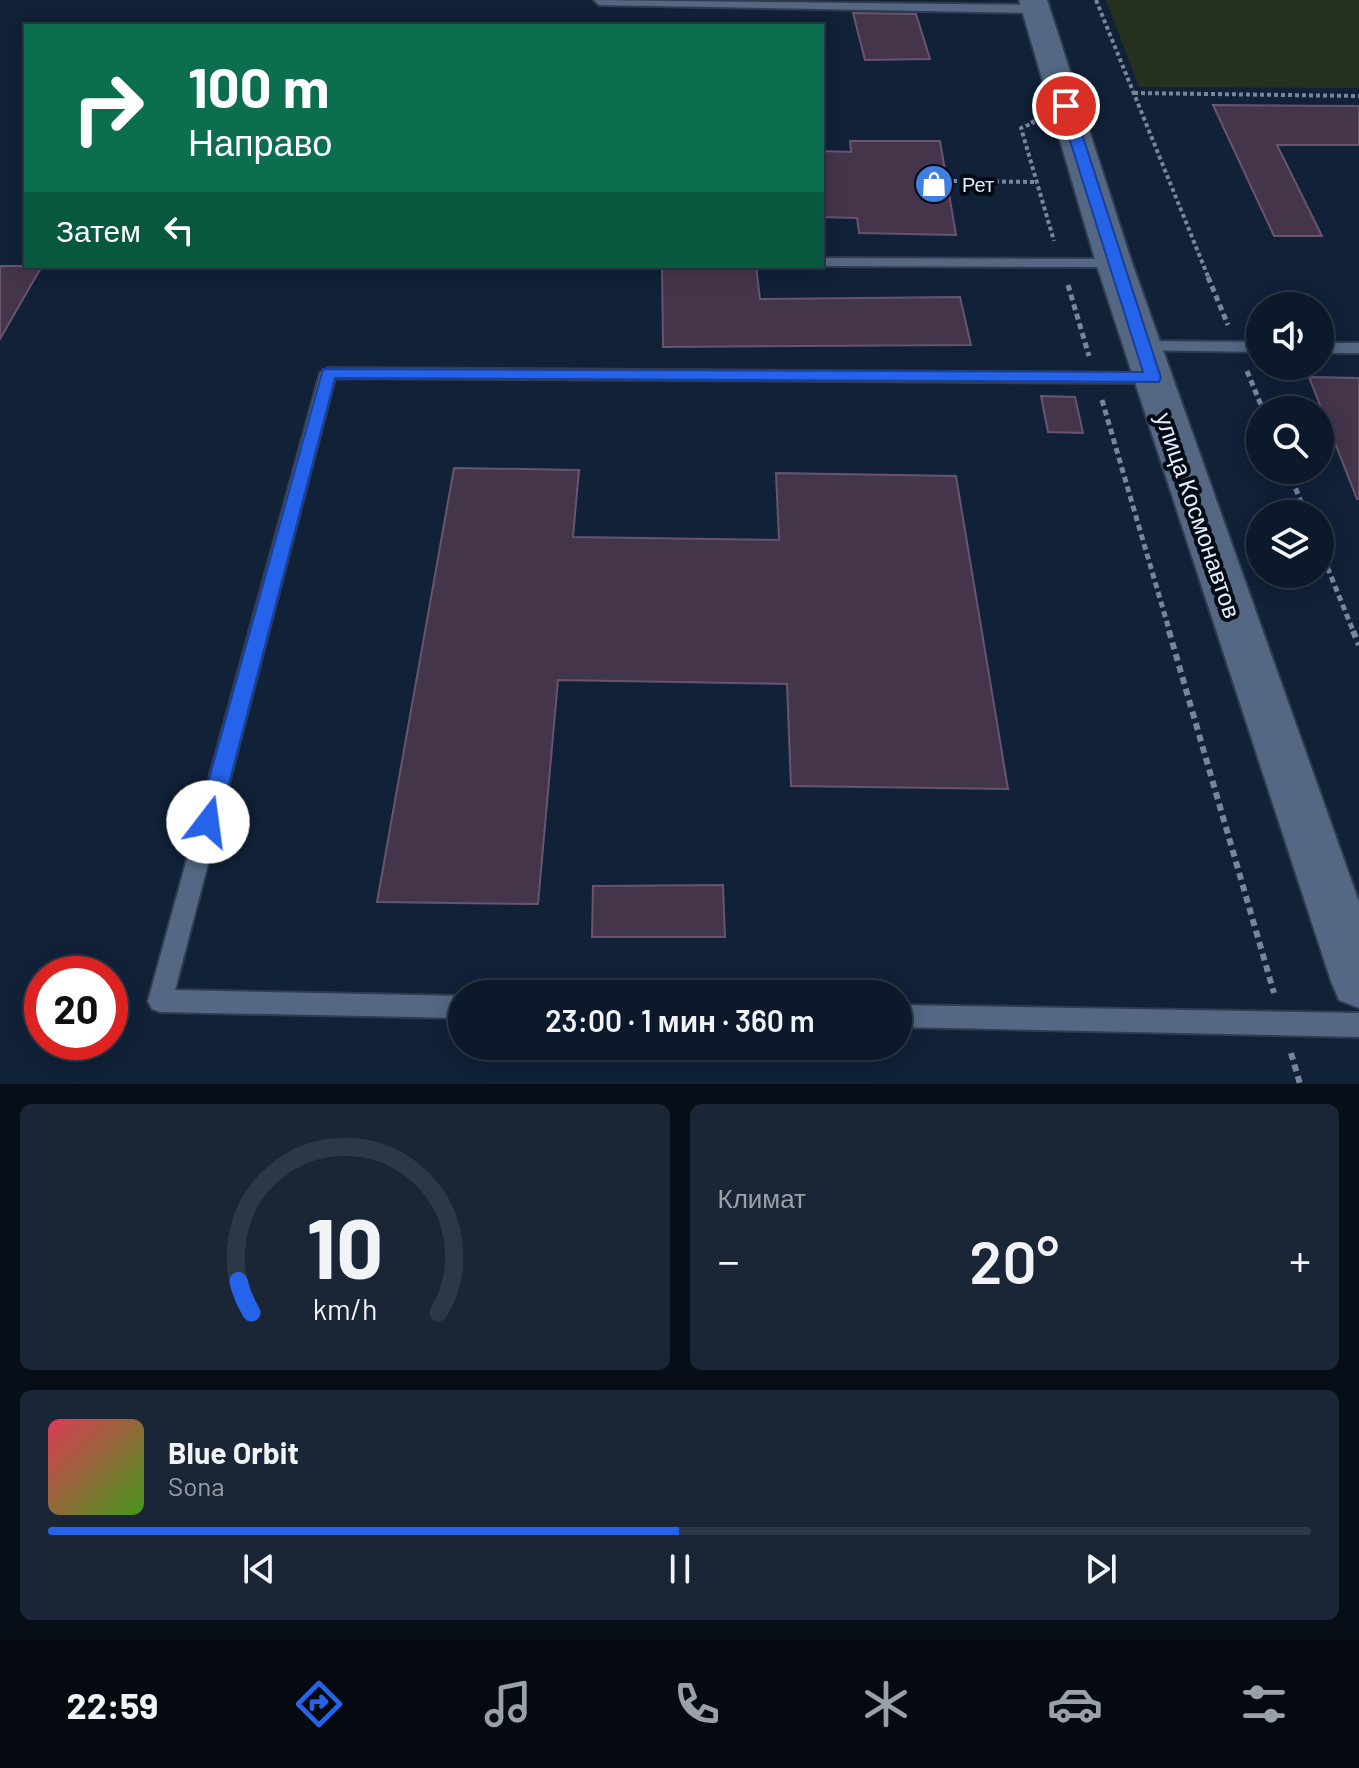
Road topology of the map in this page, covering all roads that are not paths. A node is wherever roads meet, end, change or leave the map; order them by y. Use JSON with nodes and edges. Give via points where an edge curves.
{"nodes":[{"id":1,"x":599,"y":1,"type":"edge"},
{"id":2,"x":1034,"y":4,"type":"edge"},
{"id":3,"x":824,"y":262,"type":"edge"},
{"id":4,"x":1114,"y":263,"type":"junction"},
{"id":5,"x":1246,"y":347,"type":"edge"},
{"id":6,"x":1334,"y":348,"type":"edge"},
{"id":7,"x":1359,"y":348,"type":"edge"},
{"id":8,"x":1148,"y":362,"type":"junction"},
{"id":9,"x":1359,"y":981,"type":"edge"},
{"id":10,"x":448,"y":1007,"type":"edge"},
{"id":11,"x":912,"y":1016,"type":"edge"},
{"id":12,"x":1359,"y":1025,"type":"edge"}],
"edges":[{"from":1,"to":2,"type":"lane"},
{"from":2,"to":4,"type":"main road","name":"улица Космонавтов"},
{"from":3,"to":4,"type":"lane"},
{"from":4,"to":8,"type":"main road","name":"улица Космонавтов"},
{"from":5,"to":8,"type":"lane"},
{"from":6,"to":7,"type":"lane"},
{"from":8,"to":9,"type":"main road","name":"улица Космонавтов"},
{"from":8,"to":10,"type":"lane","via":[[1095,378],[328,373],[160,1001]]},
{"from":11,"to":12,"type":"lane"}]}
